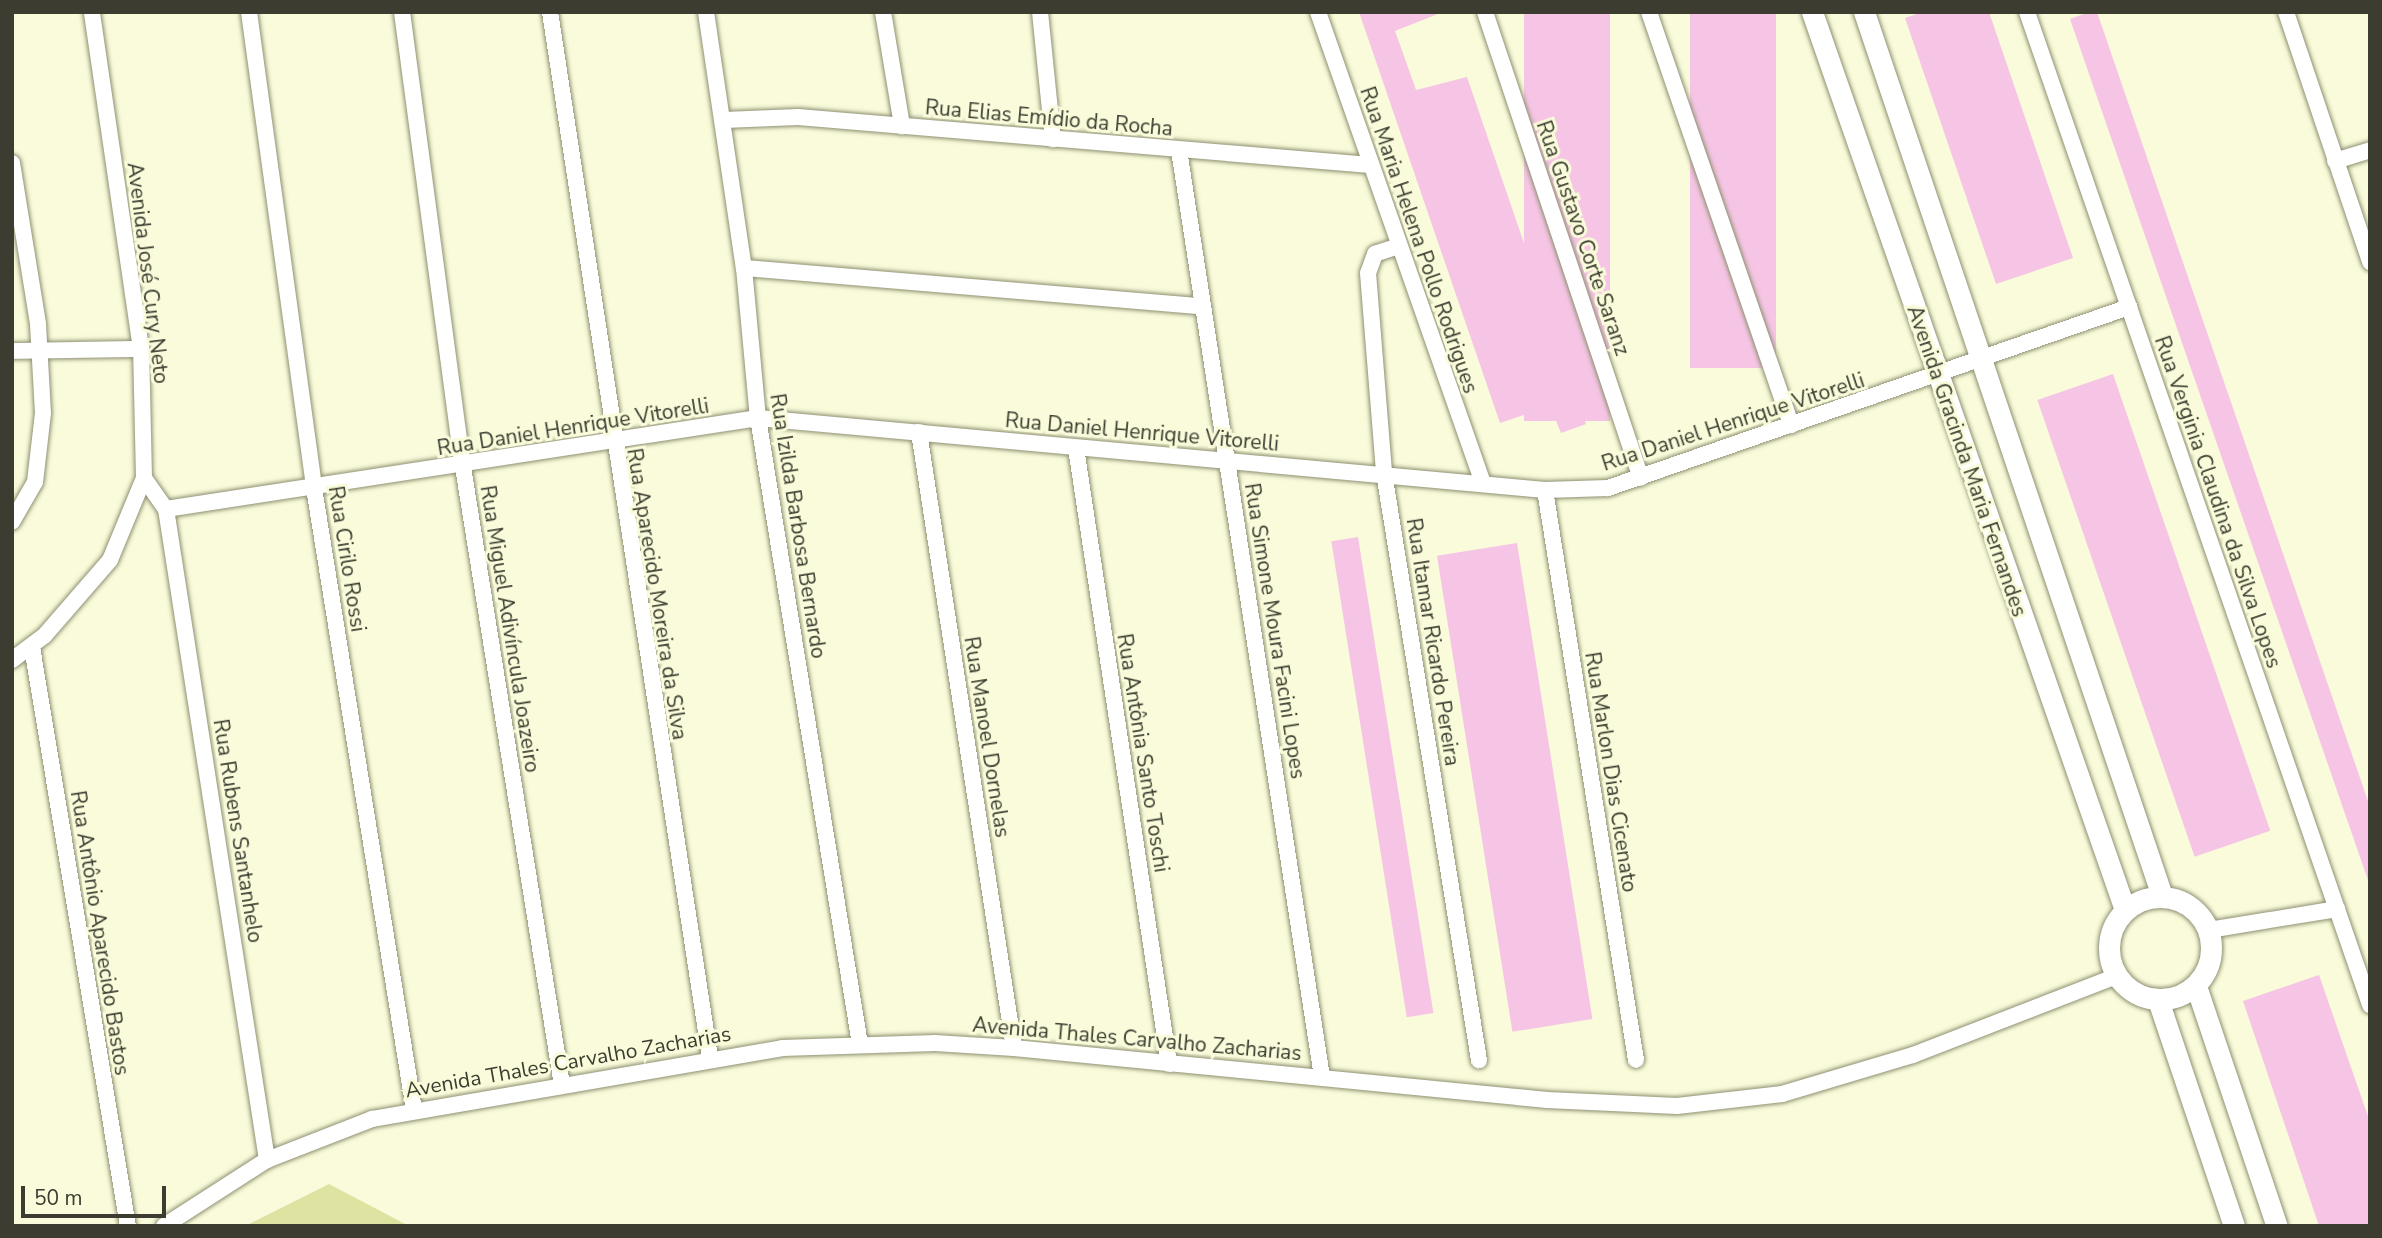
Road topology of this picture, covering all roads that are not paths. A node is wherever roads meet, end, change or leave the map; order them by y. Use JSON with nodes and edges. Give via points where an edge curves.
{"nodes":[{"id":1,"x":92,"y":12,"type":"edge"},
{"id":2,"x":249,"y":12,"type":"edge"},
{"id":3,"x":402,"y":12,"type":"edge"},
{"id":4,"x":550,"y":12,"type":"edge"},
{"id":5,"x":706,"y":12,"type":"edge"},
{"id":6,"x":883,"y":12,"type":"edge"},
{"id":7,"x":1040,"y":12,"type":"edge"},
{"id":8,"x":1318,"y":12,"type":"edge"},
{"id":9,"x":1485,"y":12,"type":"edge"},
{"id":10,"x":1649,"y":12,"type":"edge"},
{"id":11,"x":1812,"y":12,"type":"edge"},
{"id":12,"x":1864,"y":12,"type":"edge"},
{"id":13,"x":2027,"y":12,"type":"edge"},
{"id":14,"x":2286,"y":12,"type":"edge"},
{"id":15,"x":724,"y":120,"type":"junction"},
{"id":16,"x":902,"y":126,"type":"junction"},
{"id":17,"x":1053,"y":139,"type":"junction"},
{"id":18,"x":1179,"y":150,"type":"junction"},
{"id":19,"x":2370,"y":150,"type":"edge"},
{"id":20,"x":2335,"y":161,"type":"junction"},
{"id":21,"x":12,"y":163,"type":"edge"},
{"id":22,"x":1370,"y":165,"type":"junction"},
{"id":23,"x":1399,"y":246,"type":"junction"},
{"id":24,"x":2370,"y":262,"type":"edge"},
{"id":25,"x":744,"y":268,"type":"junction"},
{"id":26,"x":1201,"y":306,"type":"junction"},
{"id":27,"x":2129,"y":307,"type":"junction"},
{"id":28,"x":39,"y":346,"type":"junction"},
{"id":29,"x":141,"y":349,"type":"junction"},
{"id":30,"x":12,"y":351,"type":"edge"},
{"id":31,"x":1982,"y":361,"type":"junction"},
{"id":32,"x":1937,"y":377,"type":"junction"},
{"id":33,"x":758,"y":418,"type":"junction"},
{"id":34,"x":1791,"y":425,"type":"junction"},
{"id":35,"x":919,"y":432,"type":"junction"},
{"id":36,"x":612,"y":443,"type":"junction"},
{"id":37,"x":1076,"y":448,"type":"junction"},
{"id":38,"x":1228,"y":459,"type":"junction"},
{"id":39,"x":463,"y":467,"type":"junction"},
{"id":40,"x":1384,"y":473,"type":"junction"},
{"id":41,"x":144,"y":478,"type":"junction"},
{"id":42,"x":1641,"y":478,"type":"junction"},
{"id":43,"x":1482,"y":481,"type":"junction"},
{"id":44,"x":314,"y":488,"type":"junction"},
{"id":45,"x":1545,"y":490,"type":"junction"},
{"id":46,"x":166,"y":509,"type":"junction"},
{"id":47,"x":12,"y":522,"type":"edge"},
{"id":48,"x":32,"y":647,"type":"junction"},
{"id":49,"x":12,"y":660,"type":"edge"},
{"id":50,"x":2162,"y":896,"type":"junction"},
{"id":51,"x":2337,"y":909,"type":"junction"},
{"id":52,"x":2125,"y":910,"type":"junction"},
{"id":53,"x":2209,"y":930,"type":"junction"},
{"id":54,"x":2117,"y":976,"type":"junction"},
{"id":55,"x":2196,"y":986,"type":"junction"},
{"id":56,"x":2158,"y":1000,"type":"junction"},
{"id":57,"x":2370,"y":1005,"type":"edge"},
{"id":58,"x":860,"y":1044,"type":"junction"},
{"id":59,"x":1014,"y":1048,"type":"junction"},
{"id":60,"x":710,"y":1057,"type":"junction"},
{"id":61,"x":1479,"y":1060,"type":"dead end"},
{"id":62,"x":1636,"y":1060,"type":"dead end"},
{"id":63,"x":1169,"y":1064,"type":"junction"},
{"id":64,"x":1322,"y":1077,"type":"junction"},
{"id":65,"x":562,"y":1085,"type":"junction"},
{"id":66,"x":414,"y":1110,"type":"junction"},
{"id":67,"x":267,"y":1160,"type":"junction"},
{"id":68,"x":128,"y":1226,"type":"edge"},
{"id":69,"x":164,"y":1226,"type":"edge"},
{"id":70,"x":2234,"y":1226,"type":"edge"},
{"id":71,"x":2277,"y":1226,"type":"edge"}],
"edges":[{"from":1,"to":29,"type":"street","name":"Avenida José Cury Neto"},
{"from":2,"to":44,"type":"street","name":"Rua Cirilo Rossi"},
{"from":3,"to":39,"type":"street","name":"Rua Miguel Adivíncula Joazeiro"},
{"from":4,"to":36,"type":"street","name":"Rua Aparecido Moreira da Silva"},
{"from":5,"to":15,"type":"street","name":"Rua Izilda Barbosa Bernardo"},
{"from":6,"to":16,"type":"street"},
{"from":7,"to":17,"type":"street"},
{"from":8,"to":22,"type":"street","name":"Rua Maria Helena Pollo Rodrigues"},
{"from":9,"to":42,"type":"street","name":"Rua Gustavo Corte Saranz"},
{"from":10,"to":34,"type":"street"},
{"from":11,"to":32,"type":"street","name":"Avenida Gracinda Maria Fernandes"},
{"from":12,"to":31,"type":"street"},
{"from":13,"to":27,"type":"street","name":"Rua Verginia Claudina da Silva Lopes"},
{"from":14,"to":20,"type":"street"},
{"from":15,"to":16,"type":"street","name":"Rua Elias Emídio da Rocha","via":[[798,117]]},
{"from":15,"to":25,"type":"street","name":"Rua Izilda Barbosa Bernardo"},
{"from":16,"to":17,"type":"street","name":"Rua Elias Emídio da Rocha"},
{"from":17,"to":18,"type":"street","name":"Rua Elias Emídio da Rocha"},
{"from":18,"to":22,"type":"street","name":"Rua Elias Emídio da Rocha"},
{"from":18,"to":26,"type":"street","name":"Rua Simone Moura Facini Lopes"},
{"from":19,"to":20,"type":"street"},
{"from":20,"to":24,"type":"street"},
{"from":21,"to":28,"type":"street"},
{"from":22,"to":23,"type":"street","name":"Rua Maria Helena Pollo Rodrigues"},
{"from":23,"to":40,"type":"street","name":"Rua Itamar Ricardo Pereira","via":[[1376,254],[1368,273]]},
{"from":23,"to":43,"type":"street","name":"Rua Maria Helena Pollo Rodrigues"},
{"from":25,"to":26,"type":"street"},
{"from":25,"to":33,"type":"street","name":"Rua Izilda Barbosa Bernardo"},
{"from":26,"to":38,"type":"street","name":"Rua Simone Moura Facini Lopes"},
{"from":27,"to":31,"type":"street","name":"Rua Daniel Henrique Vitorelli"},
{"from":27,"to":51,"type":"street","name":"Rua Verginia Claudina da Silva Lopes"},
{"from":28,"to":29,"type":"street"},
{"from":28,"to":30,"type":"street"},
{"from":28,"to":47,"type":"street","via":[[39,461]]},
{"from":29,"to":41,"type":"street","name":"Avenida José Cury Neto"},
{"from":31,"to":32,"type":"street","name":"Rua Daniel Henrique Vitorelli"},
{"from":31,"to":50,"type":"street"},
{"from":32,"to":34,"type":"street","name":"Rua Daniel Henrique Vitorelli"},
{"from":32,"to":52,"type":"street","name":"Avenida Gracinda Maria Fernandes"},
{"from":33,"to":35,"type":"street","name":"Rua Daniel Henrique Vitorelli"},
{"from":33,"to":36,"type":"street","name":"Rua Daniel Henrique Vitorelli"},
{"from":33,"to":58,"type":"street","name":"Rua Izilda Barbosa Bernardo"},
{"from":34,"to":42,"type":"street","name":"Rua Daniel Henrique Vitorelli"},
{"from":35,"to":37,"type":"street","name":"Rua Daniel Henrique Vitorelli"},
{"from":35,"to":59,"type":"street","name":"Rua Manoel Dornelas"},
{"from":36,"to":39,"type":"street","name":"Rua Daniel Henrique Vitorelli"},
{"from":36,"to":60,"type":"street","name":"Rua Aparecido Moreira da Silva"},
{"from":37,"to":38,"type":"street","name":"Rua Daniel Henrique Vitorelli"},
{"from":37,"to":63,"type":"street","name":"Rua Antônia Santo Toschi"},
{"from":38,"to":40,"type":"street","name":"Rua Daniel Henrique Vitorelli"},
{"from":38,"to":64,"type":"street","name":"Rua Simone Moura Facini Lopes"},
{"from":39,"to":44,"type":"street","name":"Rua Daniel Henrique Vitorelli"},
{"from":39,"to":65,"type":"street","name":"Rua Miguel Adivíncula Joazeiro"},
{"from":40,"to":43,"type":"street","name":"Rua Daniel Henrique Vitorelli"},
{"from":40,"to":61,"type":"street","name":"Rua Itamar Ricardo Pereira"},
{"from":41,"to":46,"type":"street"},
{"from":41,"to":48,"type":"street","name":"Avenida José Cury Neto","via":[[110,560]]},
{"from":42,"to":45,"type":"street","name":"Rua Daniel Henrique Vitorelli","via":[[1608,488]]},
{"from":43,"to":45,"type":"street","name":"Rua Daniel Henrique Vitorelli"},
{"from":44,"to":46,"type":"street","name":"Rua Daniel Henrique Vitorelli"},
{"from":44,"to":66,"type":"street","name":"Rua Cirilo Rossi"},
{"from":45,"to":62,"type":"street","name":"Rua Marlon Dias Cicenato"},
{"from":46,"to":67,"type":"street","name":"Rua Rubens Santanhelo"},
{"from":48,"to":49,"type":"street","name":"Avenida José Cury Neto"},
{"from":48,"to":68,"type":"street","name":"Rua Antônio Aparecido Bastos"},
{"from":50,"to":52,"type":"street"},
{"from":50,"to":53,"type":"street","via":[[2190,907]]},
{"from":51,"to":53,"type":"street"},
{"from":51,"to":57,"type":"street","name":"Rua Verginia Claudina da Silva Lopes"},
{"from":52,"to":54,"type":"street","via":[[2108,946]]},
{"from":53,"to":55,"type":"street","via":[[2210,960]]},
{"from":54,"to":56,"type":"street","via":[[2138,995]]},
{"from":54,"to":64,"type":"street","name":"Avenida Thales Carvalho Zacharias","via":[[1913,1055],[1729,1103],[1547,1100]]},
{"from":55,"to":56,"type":"street"},
{"from":55,"to":71,"type":"street"},
{"from":56,"to":70,"type":"street"},
{"from":58,"to":59,"type":"street","name":"Avenida Thales Carvalho Zacharias"},
{"from":58,"to":60,"type":"street","name":"Avenida Thales Carvalho Zacharias"},
{"from":59,"to":63,"type":"street","name":"Avenida Thales Carvalho Zacharias"},
{"from":60,"to":65,"type":"street","name":"Avenida Thales Carvalho Zacharias"},
{"from":63,"to":64,"type":"street","name":"Avenida Thales Carvalho Zacharias"},
{"from":65,"to":66,"type":"street","name":"Avenida Thales Carvalho Zacharias"},
{"from":66,"to":67,"type":"street","name":"Avenida Thales Carvalho Zacharias","via":[[329,1132]]},
{"from":67,"to":69,"type":"street","name":"Avenida Thales Carvalho Zacharias"}]}
